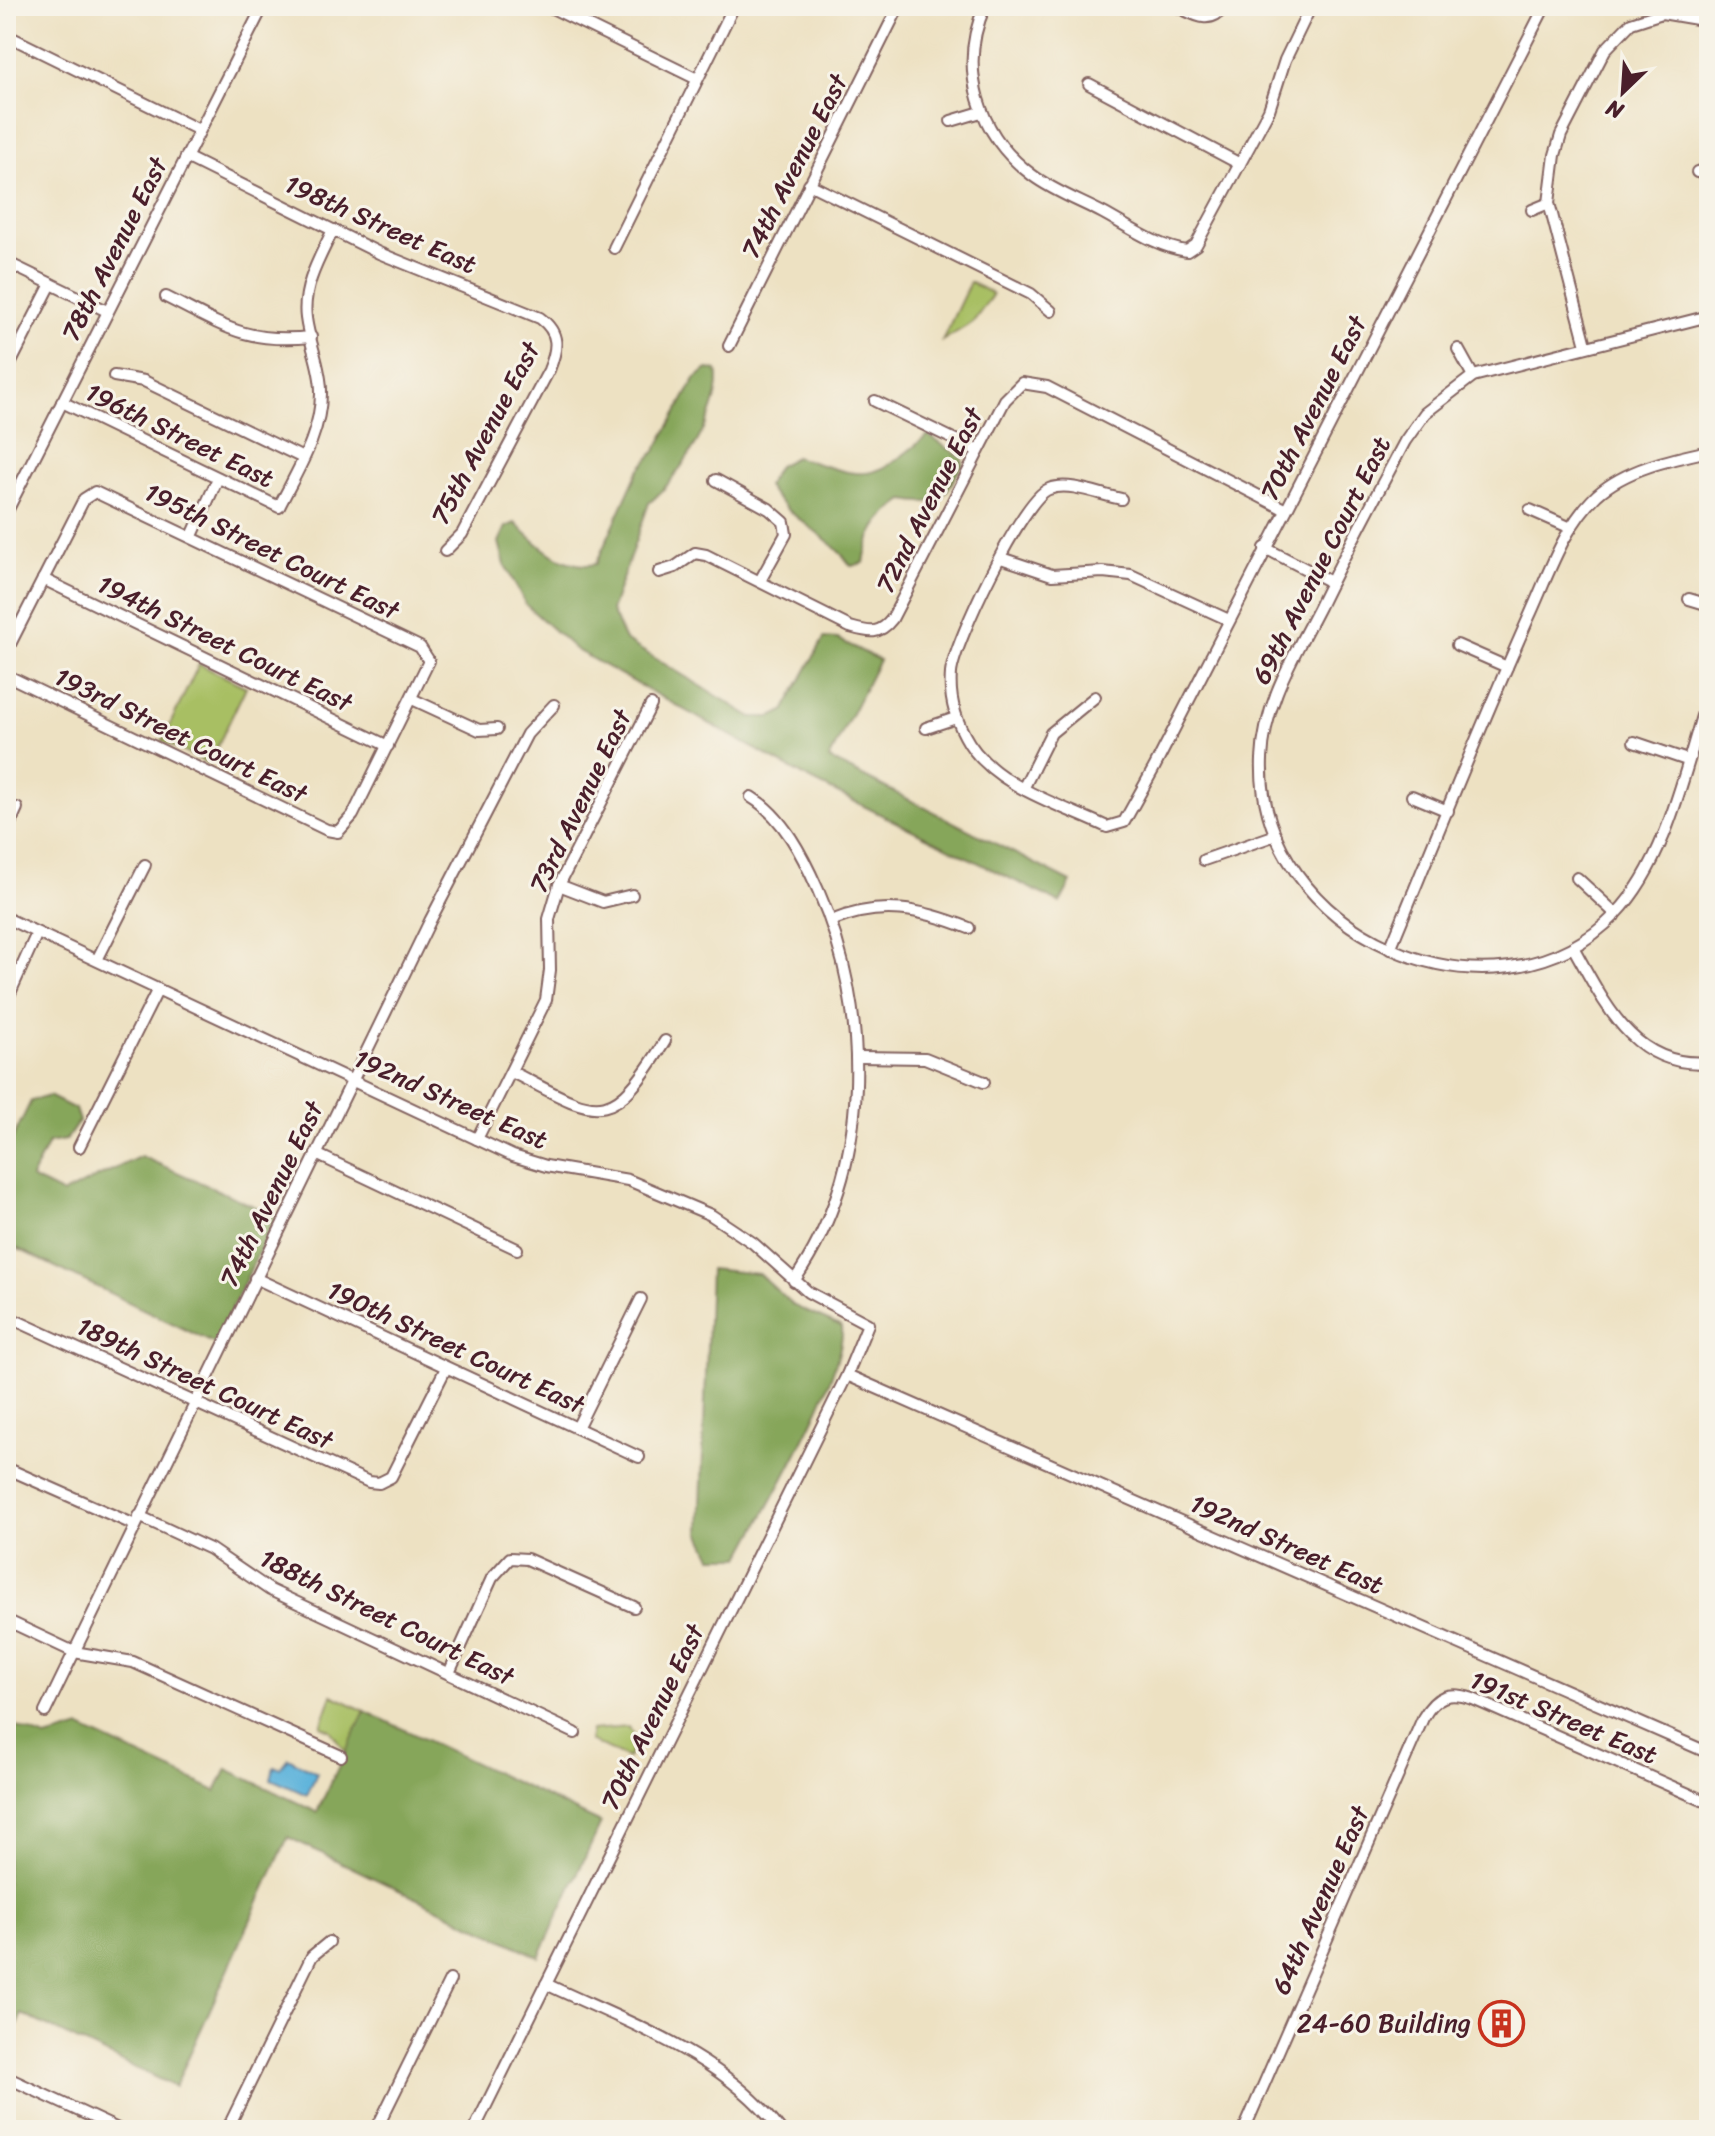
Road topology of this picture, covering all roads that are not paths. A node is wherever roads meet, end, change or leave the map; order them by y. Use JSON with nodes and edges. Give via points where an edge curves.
{"nodes":[{"id":1,"x":263,"y":6,"type":"edge"},
{"id":2,"x":548,"y":6,"type":"edge"},
{"id":3,"x":734,"y":6,"type":"edge"},
{"id":4,"x":899,"y":6,"type":"edge"},
{"id":5,"x":985,"y":6,"type":"edge"},
{"id":6,"x":1176,"y":6,"type":"edge"},
{"id":7,"x":1225,"y":6,"type":"edge"},
{"id":8,"x":1311,"y":6,"type":"edge"},
{"id":9,"x":1545,"y":6,"type":"edge"},
{"id":10,"x":1641,"y":11,"type":"edge"},
{"id":11,"x":1709,"y":21,"type":"edge"},
{"id":12,"x":6,"y":35,"type":"edge"},
{"id":13,"x":695,"y":78,"type":"junction"},
{"id":14,"x":1089,"y":84,"type":"dead end"},
{"id":15,"x":981,"y":112,"type":"junction"},
{"id":16,"x":951,"y":121,"type":"dead end"},
{"id":17,"x":199,"y":130,"type":"junction"},
{"id":18,"x":186,"y":157,"type":"junction"},
{"id":19,"x":1240,"y":164,"type":"junction"},
{"id":20,"x":1709,"y":170,"type":"edge"},
{"id":21,"x":1697,"y":172,"type":"dead end"},
{"id":22,"x":809,"y":184,"type":"junction"},
{"id":23,"x":1549,"y":203,"type":"junction"},
{"id":24,"x":1532,"y":210,"type":"dead end"},
{"id":25,"x":333,"y":230,"type":"junction"},
{"id":26,"x":614,"y":248,"type":"dead end"},
{"id":27,"x":6,"y":262,"type":"edge"},
{"id":28,"x":51,"y":284,"type":"junction"},
{"id":29,"x":166,"y":297,"type":"dead end"},
{"id":30,"x":107,"y":311,"type":"junction"},
{"id":31,"x":1051,"y":311,"type":"dead end"},
{"id":32,"x":1709,"y":316,"type":"edge"},
{"id":33,"x":555,"y":333,"type":"joint"},
{"id":34,"x":311,"y":337,"type":"junction"},
{"id":35,"x":1586,"y":345,"type":"junction"},
{"id":36,"x":729,"y":346,"type":"dead end"},
{"id":37,"x":1458,"y":349,"type":"dead end"},
{"id":38,"x":7,"y":368,"type":"edge"},
{"id":39,"x":114,"y":376,"type":"dead end"},
{"id":40,"x":1473,"y":376,"type":"junction"},
{"id":41,"x":875,"y":401,"type":"dead end"},
{"id":42,"x":62,"y":402,"type":"junction"},
{"id":43,"x":978,"y":451,"type":"junction"},
{"id":44,"x":1709,"y":451,"type":"edge"},
{"id":45,"x":303,"y":458,"type":"junction"},
{"id":46,"x":218,"y":478,"type":"junction"},
{"id":47,"x":716,"y":480,"type":"dead end"},
{"id":48,"x":1121,"y":499,"type":"dead end"},
{"id":49,"x":1286,"y":510,"type":"junction"},
{"id":50,"x":1530,"y":510,"type":"dead end"},
{"id":51,"x":6,"y":513,"type":"edge"},
{"id":52,"x":1571,"y":528,"type":"junction"},
{"id":53,"x":192,"y":536,"type":"junction"},
{"id":54,"x":1265,"y":548,"type":"junction"},
{"id":55,"x":445,"y":551,"type":"dead end"},
{"id":56,"x":1001,"y":558,"type":"junction"},
{"id":57,"x":659,"y":572,"type":"dead end"},
{"id":58,"x":43,"y":579,"type":"junction"},
{"id":59,"x":761,"y":579,"type":"junction"},
{"id":60,"x":1331,"y":582,"type":"junction"},
{"id":61,"x":1689,"y":599,"type":"dead end"},
{"id":62,"x":1709,"y":605,"type":"edge"},
{"id":63,"x":1229,"y":620,"type":"junction"},
{"id":64,"x":6,"y":621,"type":"edge"},
{"id":65,"x":18,"y":627,"type":"junction"},
{"id":66,"x":1457,"y":645,"type":"dead end"},
{"id":67,"x":6,"y":652,"type":"edge"},
{"id":68,"x":1507,"y":667,"type":"junction"},
{"id":69,"x":6,"y":675,"type":"edge"},
{"id":70,"x":1709,"y":693,"type":"edge"},
{"id":71,"x":1095,"y":697,"type":"dead end"},
{"id":72,"x":412,"y":699,"type":"junction"},
{"id":73,"x":554,"y":705,"type":"dead end"},
{"id":74,"x":651,"y":705,"type":"dead end"},
{"id":75,"x":956,"y":718,"type":"junction"},
{"id":76,"x":926,"y":728,"type":"dead end"},
{"id":77,"x":497,"y":729,"type":"dead end"},
{"id":78,"x":1634,"y":742,"type":"dead end"},
{"id":79,"x":388,"y":746,"type":"junction"},
{"id":80,"x":1687,"y":760,"type":"junction"},
{"id":81,"x":1024,"y":787,"type":"junction"},
{"id":82,"x":1412,"y":796,"type":"dead end"},
{"id":83,"x":751,"y":797,"type":"dead end"},
{"id":84,"x":17,"y":808,"type":"dead end"},
{"id":85,"x":1448,"y":811,"type":"junction"},
{"id":86,"x":6,"y":832,"type":"edge"},
{"id":87,"x":1276,"y":835,"type":"junction"},
{"id":88,"x":1204,"y":860,"type":"dead end"},
{"id":89,"x":145,"y":865,"type":"dead end"},
{"id":90,"x":1577,"y":878,"type":"dead end"},
{"id":91,"x":559,"y":885,"type":"junction"},
{"id":92,"x":632,"y":895,"type":"dead end"},
{"id":93,"x":1616,"y":914,"type":"junction"},
{"id":94,"x":6,"y":918,"type":"edge"},
{"id":95,"x":831,"y":921,"type":"junction"},
{"id":96,"x":969,"y":928,"type":"dead end"},
{"id":97,"x":37,"y":933,"type":"junction"},
{"id":98,"x":1573,"y":947,"type":"junction"},
{"id":99,"x":1390,"y":949,"type":"junction"},
{"id":100,"x":97,"y":960,"type":"junction"},
{"id":101,"x":158,"y":989,"type":"junction"},
{"id":102,"x":6,"y":1002,"type":"edge"},
{"id":103,"x":665,"y":1041,"type":"dead end"},
{"id":104,"x":858,"y":1057,"type":"junction"},
{"id":105,"x":1709,"y":1062,"type":"edge"},
{"id":106,"x":512,"y":1072,"type":"junction"},
{"id":107,"x":350,"y":1079,"type":"junction"},
{"id":108,"x":984,"y":1082,"type":"dead end"},
{"id":109,"x":477,"y":1139,"type":"junction"},
{"id":110,"x":79,"y":1147,"type":"dead end"},
{"id":111,"x":316,"y":1154,"type":"junction"},
{"id":112,"x":517,"y":1249,"type":"dead end"},
{"id":113,"x":255,"y":1278,"type":"junction"},
{"id":114,"x":794,"y":1281,"type":"junction"},
{"id":115,"x":641,"y":1299,"type":"dead end"},
{"id":116,"x":6,"y":1316,"type":"edge"},
{"id":117,"x":868,"y":1324,"type":"joint"},
{"id":118,"x":446,"y":1368,"type":"junction"},
{"id":119,"x":847,"y":1375,"type":"junction"},
{"id":120,"x":196,"y":1402,"type":"junction"},
{"id":121,"x":577,"y":1428,"type":"junction"},
{"id":122,"x":639,"y":1457,"type":"dead end"},
{"id":123,"x":6,"y":1468,"type":"edge"},
{"id":124,"x":137,"y":1520,"type":"junction"},
{"id":125,"x":634,"y":1607,"type":"dead end"},
{"id":126,"x":6,"y":1620,"type":"edge"},
{"id":127,"x":74,"y":1652,"type":"junction"},
{"id":128,"x":449,"y":1673,"type":"junction"},
{"id":129,"x":1445,"y":1694,"type":"joint"},
{"id":130,"x":45,"y":1712,"type":"dead end"},
{"id":131,"x":575,"y":1733,"type":"dead end"},
{"id":132,"x":1709,"y":1753,"type":"edge"},
{"id":133,"x":341,"y":1756,"type":"dead end"},
{"id":134,"x":1709,"y":1803,"type":"edge"},
{"id":135,"x":329,"y":1942,"type":"dead end"},
{"id":136,"x":450,"y":1980,"type":"dead end"},
{"id":137,"x":546,"y":1984,"type":"junction"},
{"id":138,"x":6,"y":2077,"type":"edge"},
{"id":139,"x":120,"y":2130,"type":"edge"},
{"id":140,"x":227,"y":2130,"type":"edge"},
{"id":141,"x":376,"y":2130,"type":"edge"},
{"id":142,"x":474,"y":2130,"type":"edge"},
{"id":143,"x":780,"y":2130,"type":"edge"},
{"id":144,"x":1244,"y":2130,"type":"edge"}],
"edges":[{"from":1,"to":17,"type":"street","name":"78th Avenue East"},
{"from":2,"to":13,"type":"street"},
{"from":3,"to":13,"type":"street"},
{"from":4,"to":22,"type":"street","name":"74th Avenue East"},
{"from":5,"to":15,"type":"street","via":[[972,59]]},
{"from":6,"to":7,"type":"street","via":[[1201,18],[1215,16]]},
{"from":8,"to":19,"type":"street"},
{"from":9,"to":49,"type":"street","name":"70th Avenue East"},
{"from":10,"to":11,"type":"street"},
{"from":10,"to":23,"type":"street","via":[[1605,50],[1572,109],[1555,155]]},
{"from":12,"to":17,"type":"street"},
{"from":13,"to":26,"type":"street","via":[[685,109]]},
{"from":14,"to":19,"type":"street"},
{"from":15,"to":16,"type":"street"},
{"from":15,"to":19,"type":"street","via":[[1002,147],[1042,182],[1165,245],[1191,250]]},
{"from":17,"to":18,"type":"street","name":"78th Avenue East"},
{"from":18,"to":25,"type":"street","name":"198th Street East"},
{"from":18,"to":30,"type":"street","name":"78th Avenue East"},
{"from":20,"to":21,"type":"street"},
{"from":22,"to":31,"type":"street","via":[[1031,294]]},
{"from":22,"to":36,"type":"street","name":"74th Avenue East"},
{"from":23,"to":24,"type":"street"},
{"from":23,"to":35,"type":"street"},
{"from":25,"to":33,"type":"street","name":"198th Street East","via":[[540,318]]},
{"from":25,"to":34,"type":"street","via":[[306,300]]},
{"from":27,"to":28,"type":"street"},
{"from":28,"to":30,"type":"street"},
{"from":28,"to":38,"type":"street"},
{"from":29,"to":34,"type":"street","via":[[246,335]]},
{"from":30,"to":42,"type":"street","name":"78th Avenue East"},
{"from":32,"to":35,"type":"street","name":"69th Avenue Court East"},
{"from":33,"to":55,"type":"street","name":"75th Avenue East","via":[[556,353],[549,370],[462,534]]},
{"from":34,"to":45,"type":"street","via":[[322,390],[320,415]]},
{"from":35,"to":40,"type":"street","name":"69th Avenue Court East"},
{"from":37,"to":40,"type":"street"},
{"from":39,"to":45,"type":"street","via":[[144,381]]},
{"from":40,"to":60,"type":"street","name":"69th Avenue Court East","via":[[1415,424]]},
{"from":41,"to":43,"type":"street"},
{"from":42,"to":46,"type":"street","name":"196th Street East"},
{"from":42,"to":51,"type":"street","name":"78th Avenue East"},
{"from":43,"to":49,"type":"street","name":"72nd Avenue East","via":[[1017,386],[1047,387]]},
{"from":43,"to":59,"type":"street","name":"72nd Avenue East","via":[[892,619],[881,630],[850,627]]},
{"from":44,"to":52,"type":"street","via":[[1659,464],[1608,486]]},
{"from":45,"to":46,"type":"street","name":"196th Street East","via":[[279,507]]},
{"from":46,"to":53,"type":"street"},
{"from":47,"to":59,"type":"street","via":[[783,520],[786,534]]},
{"from":48,"to":56,"type":"street","via":[[1071,487],[1051,488],[1033,499]]},
{"from":49,"to":54,"type":"street","name":"70th Avenue East"},
{"from":50,"to":52,"type":"street"},
{"from":52,"to":68,"type":"street"},
{"from":53,"to":58,"type":"street","name":"195th Street Court East","via":[[92,493]]},
{"from":53,"to":72,"type":"street","name":"195th Street Court East","via":[[420,647],[428,667]]},
{"from":54,"to":60,"type":"street"},
{"from":54,"to":63,"type":"street","name":"70th Avenue East"},
{"from":56,"to":63,"type":"street","via":[[1052,575],[1131,575]]},
{"from":56,"to":75,"type":"street","via":[[954,653],[950,687]]},
{"from":57,"to":59,"type":"street","via":[[695,553]]},
{"from":58,"to":65,"type":"street"},
{"from":58,"to":79,"type":"street","name":"194th Street Court East"},
{"from":60,"to":87,"type":"street","name":"69th Avenue Court East","via":[[1282,679],[1266,730],[1263,788]]},
{"from":61,"to":62,"type":"street"},
{"from":63,"to":81,"type":"street","name":"70th Avenue East","via":[[1129,815],[1117,827]]},
{"from":64,"to":65,"type":"street"},
{"from":65,"to":67,"type":"street"},
{"from":66,"to":68,"type":"street"},
{"from":68,"to":85,"type":"street"},
{"from":69,"to":79,"type":"street","name":"193rd Street Court East","via":[[338,832],[353,815]]},
{"from":70,"to":80,"type":"street","name":"69th Avenue Court East"},
{"from":71,"to":81,"type":"street","via":[[1051,733]]},
{"from":72,"to":77,"type":"street","via":[[479,730]]},
{"from":72,"to":79,"type":"street"},
{"from":73,"to":107,"type":"street","name":"74th Avenue East","via":[[527,734]]},
{"from":74,"to":91,"type":"street","name":"73rd Avenue East"},
{"from":75,"to":76,"type":"street"},
{"from":75,"to":81,"type":"street","via":[[970,745],[992,769]]},
{"from":78,"to":80,"type":"street"},
{"from":80,"to":93,"type":"street","name":"69th Avenue Court East","via":[[1654,859]]},
{"from":82,"to":85,"type":"street"},
{"from":83,"to":95,"type":"street","via":[[765,805],[787,834]]},
{"from":84,"to":86,"type":"street"},
{"from":85,"to":99,"type":"street"},
{"from":87,"to":88,"type":"street"},
{"from":87,"to":99,"type":"street","name":"69th Avenue Court East","via":[[1290,866],[1319,903],[1347,926]]},
{"from":89,"to":100,"type":"street"},
{"from":90,"to":93,"type":"street"},
{"from":91,"to":92,"type":"street","via":[[603,902]]},
{"from":91,"to":106,"type":"street","name":"73rd Avenue East","via":[[549,919],[546,1000]]},
{"from":93,"to":98,"type":"street","name":"69th Avenue Court East"},
{"from":94,"to":97,"type":"street","name":"192nd Street East"},
{"from":95,"to":96,"type":"street","via":[[876,907],[907,908]]},
{"from":95,"to":104,"type":"street","via":[[848,975]]},
{"from":97,"to":100,"type":"street","name":"192nd Street East"},
{"from":97,"to":102,"type":"street"},
{"from":98,"to":99,"type":"street","name":"69th Avenue Court East","via":[[1531,964],[1484,969],[1429,962]]},
{"from":98,"to":105,"type":"street","via":[[1628,1035],[1663,1056]]},
{"from":100,"to":101,"type":"street","name":"192nd Street East"},
{"from":101,"to":107,"type":"street","name":"192nd Street East"},
{"from":101,"to":110,"type":"street"},
{"from":103,"to":106,"type":"street","via":[[628,1096],[606,1106],[575,1104]]},
{"from":104,"to":108,"type":"street","via":[[925,1058]]},
{"from":104,"to":114,"type":"street","via":[[844,1166],[826,1221]]},
{"from":106,"to":109,"type":"street","name":"73rd Avenue East"},
{"from":107,"to":109,"type":"street","name":"192nd Street East"},
{"from":107,"to":111,"type":"street","name":"74th Avenue East"},
{"from":109,"to":114,"type":"street","name":"192nd Street East","via":[[546,1166],[648,1186],[731,1227]]},
{"from":111,"to":112,"type":"street"},
{"from":111,"to":113,"type":"street","name":"74th Avenue East"},
{"from":113,"to":118,"type":"street","name":"190th Street Court East"},
{"from":113,"to":120,"type":"street","name":"74th Avenue East"},
{"from":114,"to":117,"type":"street","name":"192nd Street East"},
{"from":115,"to":121,"type":"street"},
{"from":116,"to":120,"type":"street","name":"189th Street Court East"},
{"from":117,"to":119,"type":"street","name":"70th Avenue East"},
{"from":118,"to":120,"type":"street","name":"189th Street Court East","via":[[397,1468],[379,1483],[357,1478]]},
{"from":118,"to":121,"type":"street","name":"190th Street Court East"},
{"from":119,"to":132,"type":"street","name":"192nd Street East"},
{"from":119,"to":137,"type":"street","name":"70th Avenue East"},
{"from":120,"to":124,"type":"street","name":"74th Avenue East"},
{"from":121,"to":122,"type":"street","name":"190th Street Court East"},
{"from":123,"to":124,"type":"street","name":"188th Street Court East"},
{"from":124,"to":127,"type":"street","name":"74th Avenue East"},
{"from":124,"to":128,"type":"street","name":"188th Street Court East","via":[[210,1549],[270,1590]]},
{"from":125,"to":128,"type":"street","via":[[514,1557],[497,1570]]},
{"from":126,"to":127,"type":"street"},
{"from":127,"to":130,"type":"street","name":"74th Avenue East"},
{"from":127,"to":133,"type":"street","via":[[133,1662]]},
{"from":128,"to":131,"type":"street","name":"188th Street Court East"},
{"from":129,"to":134,"type":"street","name":"191st Street East","via":[[1473,1699]]},
{"from":129,"to":144,"type":"street","name":"64th Avenue East","via":[[1423,1718]]},
{"from":135,"to":140,"type":"street","via":[[312,1956]]},
{"from":136,"to":141,"type":"street"},
{"from":137,"to":142,"type":"street","name":"70th Avenue East"},
{"from":137,"to":143,"type":"street","via":[[709,2064],[747,2093]]},
{"from":138,"to":139,"type":"street"}]}
